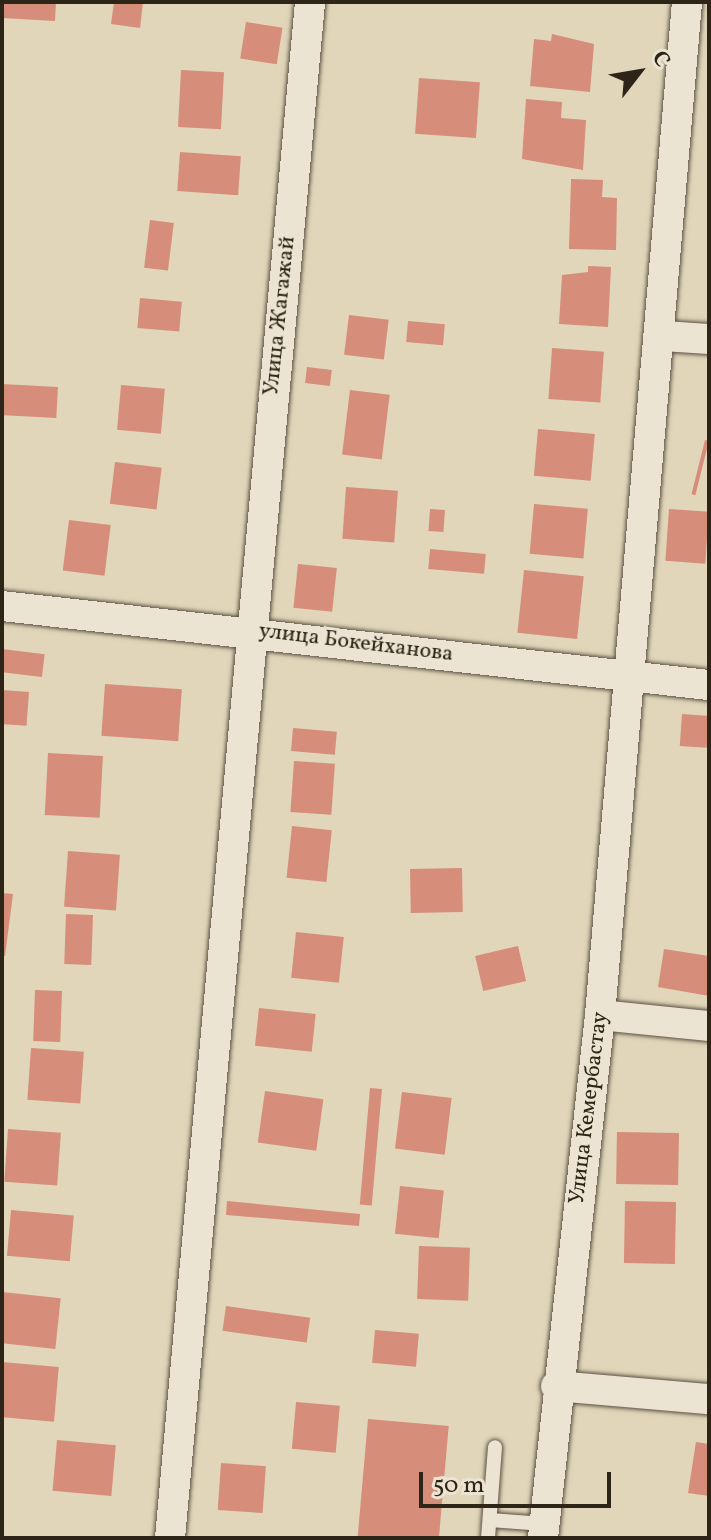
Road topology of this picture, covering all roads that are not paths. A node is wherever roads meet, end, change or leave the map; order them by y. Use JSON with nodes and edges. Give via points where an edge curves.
{"nodes":[{"id":1,"x":310,"y":2,"type":"edge"},
{"id":2,"x":687,"y":2,"type":"edge"},
{"id":3,"x":663,"y":336,"type":"junction"},
{"id":4,"x":709,"y":339,"type":"edge"},
{"id":5,"x":2,"y":606,"type":"edge"},
{"id":6,"x":250,"y":629,"type":"junction"},
{"id":7,"x":629,"y":677,"type":"junction"},
{"id":8,"x":709,"y":685,"type":"edge"},
{"id":9,"x":600,"y":1015,"type":"junction"},
{"id":10,"x":709,"y":1026,"type":"edge"},
{"id":11,"x":556,"y":1386,"type":"junction"},
{"id":12,"x":709,"y":1399,"type":"edge"},
{"id":13,"x":495,"y":1447,"type":"dead end"},
{"id":14,"x":490,"y":1520,"type":"junction"},
{"id":15,"x":543,"y":1531,"type":"edge"},
{"id":16,"x":170,"y":1538,"type":"edge"},
{"id":17,"x":488,"y":1538,"type":"edge"}],
"edges":[{"from":1,"to":6,"type":"street","name":"Улица Жагажай"},
{"from":2,"to":3,"type":"street","name":"Улица Кемербастау"},
{"from":3,"to":4,"type":"street"},
{"from":3,"to":7,"type":"street","name":"Улица Кемербастау"},
{"from":5,"to":6,"type":"street","name":"улица Бокейханова"},
{"from":6,"to":7,"type":"street","name":"улица Бокейханова"},
{"from":6,"to":16,"type":"street","name":"Улица Жагажай"},
{"from":7,"to":8,"type":"street","name":"улица Бокейханова"},
{"from":7,"to":9,"type":"street","name":"Улица Кемербастау"},
{"from":9,"to":10,"type":"street"},
{"from":9,"to":11,"type":"street","name":"Улица Кемербастау"},
{"from":11,"to":12,"type":"street"},
{"from":11,"to":15,"type":"street","name":"Улица Кемербастау"},
{"from":13,"to":14,"type":"lane"},
{"from":14,"to":15,"type":"lane"},
{"from":14,"to":17,"type":"lane"}]}
